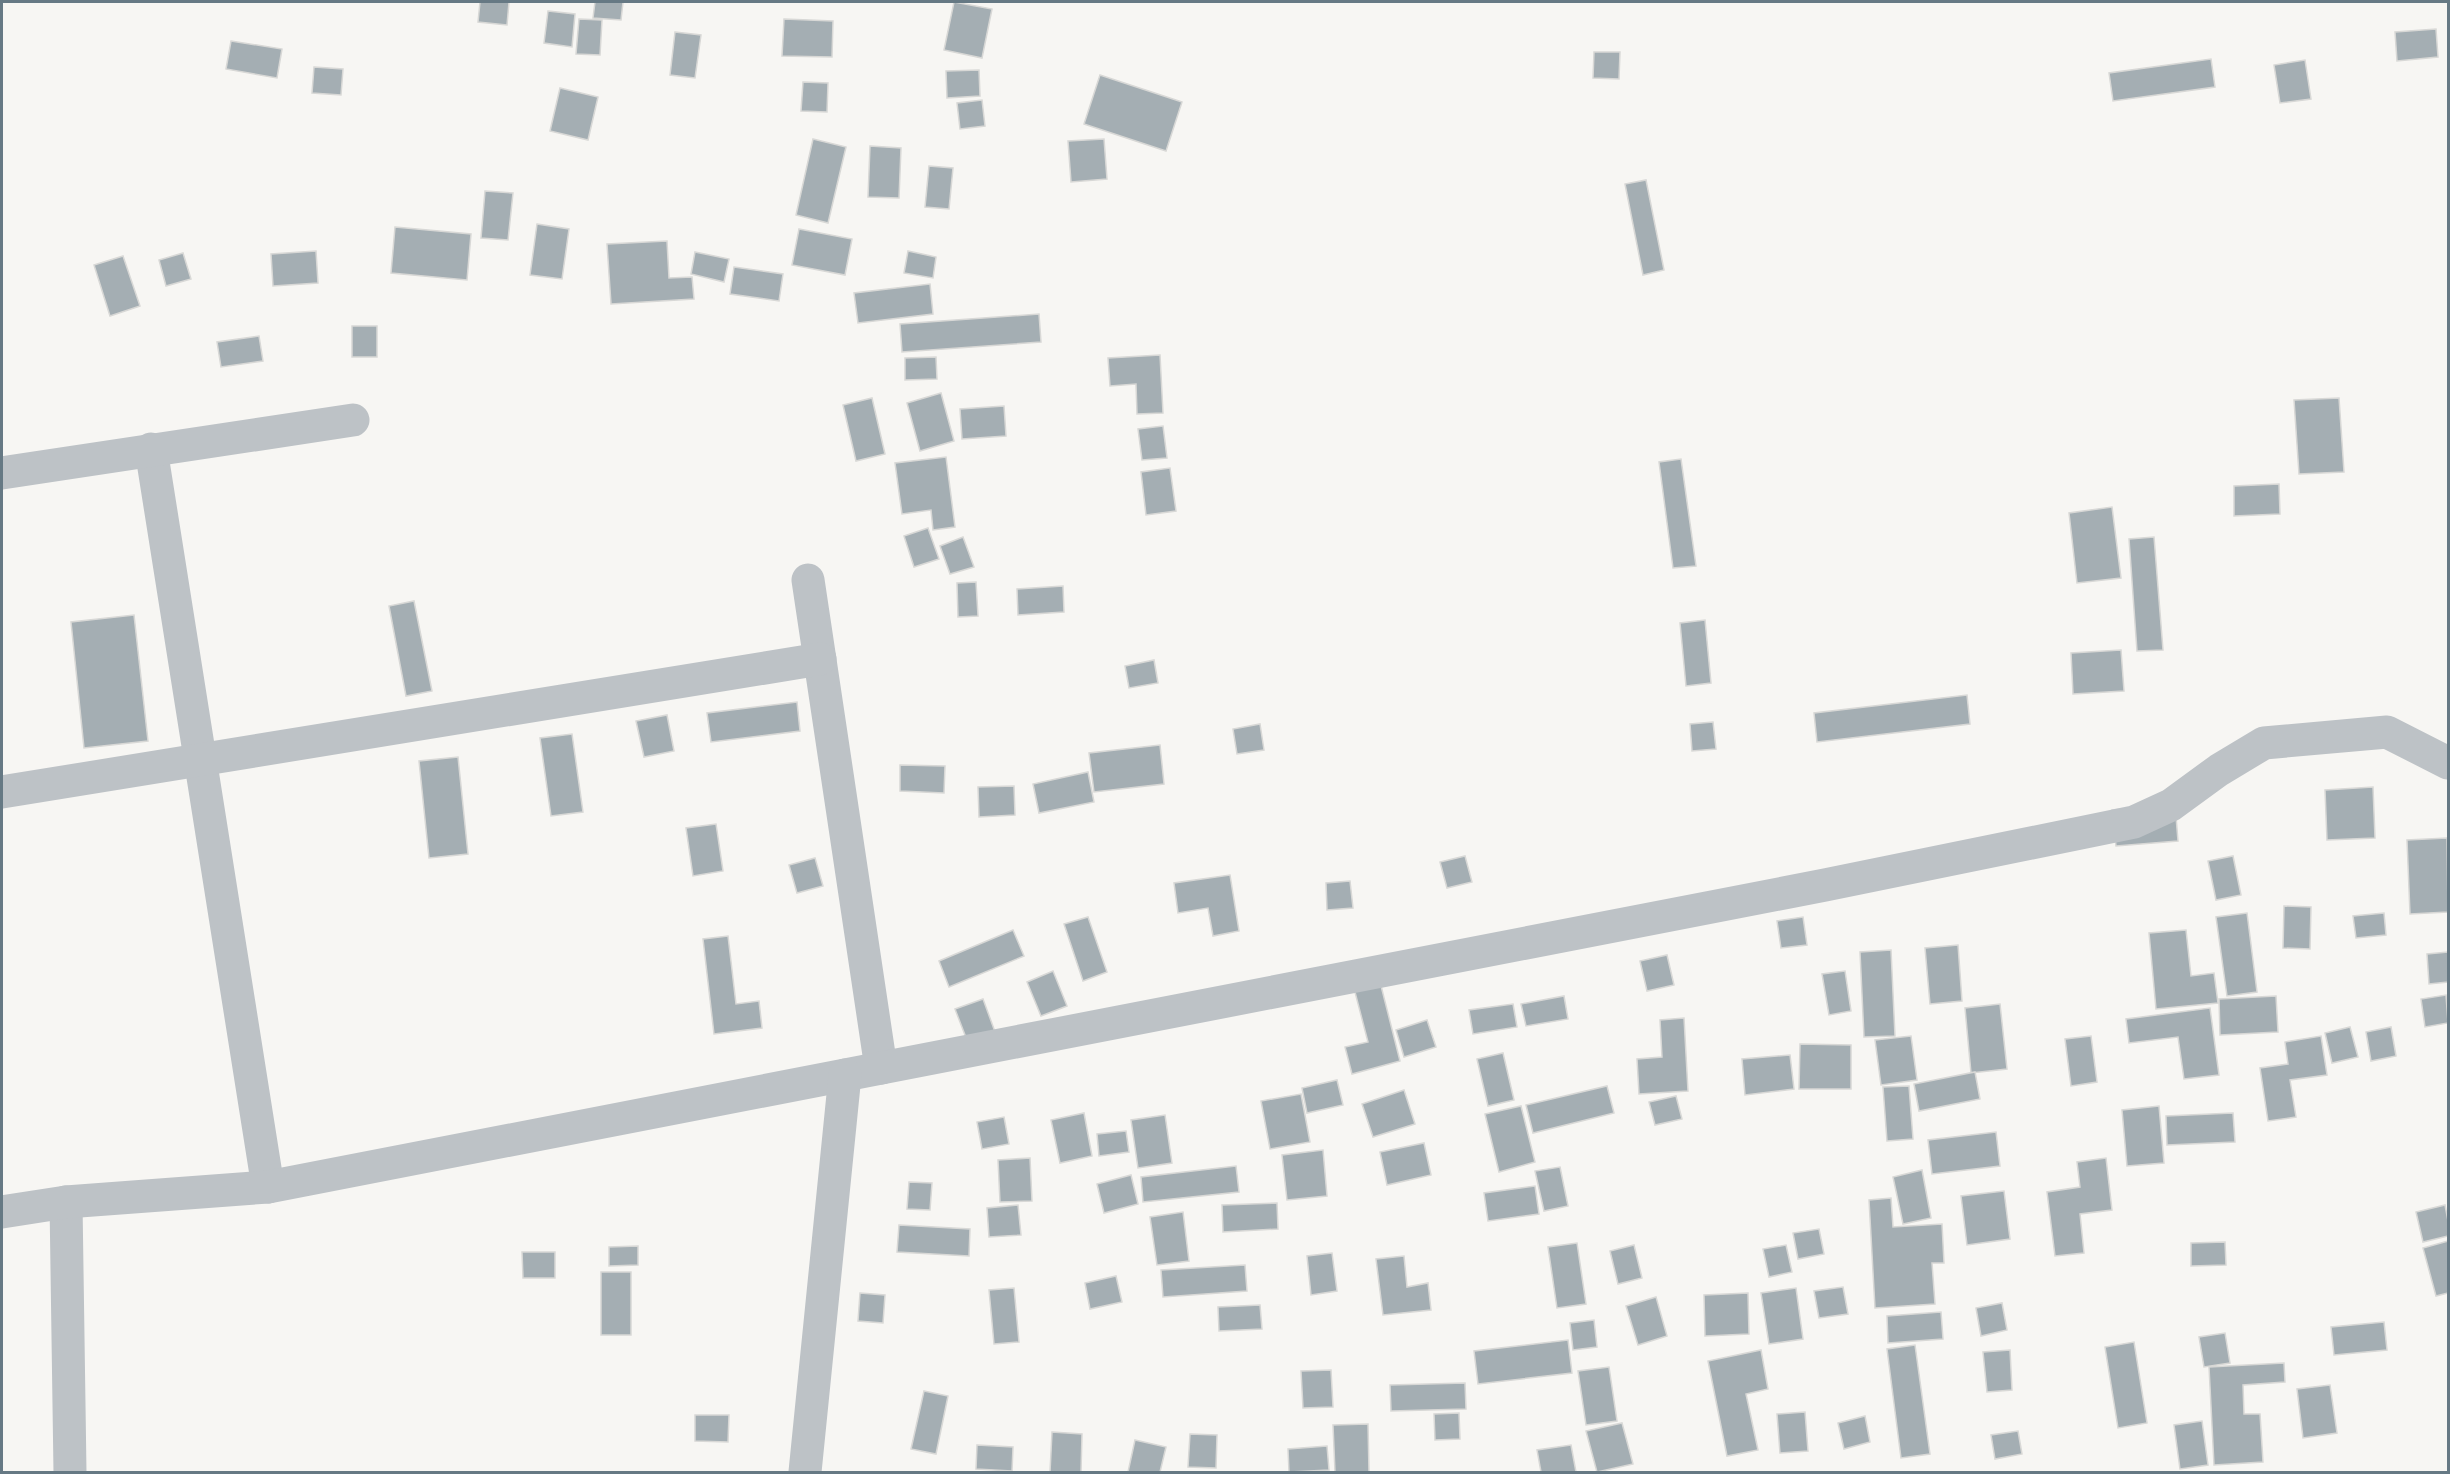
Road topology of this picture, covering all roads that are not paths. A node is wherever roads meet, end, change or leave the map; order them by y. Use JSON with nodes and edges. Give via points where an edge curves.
{"nodes":[{"id":1,"x":353,"y":420,"type":"dead end"},
{"id":2,"x":151,"y":449,"type":"junction"},
{"id":3,"x":2,"y":473,"type":"edge"},
{"id":4,"x":808,"y":580,"type":"dead end"},
{"id":5,"x":820,"y":659,"type":"junction"},
{"id":6,"x":200,"y":759,"type":"junction"},
{"id":7,"x":2448,"y":763,"type":"edge"},
{"id":8,"x":2,"y":792,"type":"edge"},
{"id":9,"x":881,"y":1068,"type":"junction"},
{"id":10,"x":845,"y":1075,"type":"junction"},
{"id":11,"x":268,"y":1187,"type":"junction"},
{"id":12,"x":66,"y":1202,"type":"junction"},
{"id":13,"x":2,"y":1212,"type":"edge"},
{"id":14,"x":70,"y":1473,"type":"edge"},
{"id":15,"x":805,"y":1473,"type":"edge"}],
"edges":[{"from":1,"to":2,"type":"street"},
{"from":2,"to":3,"type":"street"},
{"from":2,"to":6,"type":"street"},
{"from":4,"to":5,"type":"street"},
{"from":5,"to":6,"type":"street"},
{"from":5,"to":9,"type":"street"},
{"from":6,"to":8,"type":"street"},
{"from":6,"to":11,"type":"street"},
{"from":7,"to":9,"type":"street","via":[[2387,732],[2264,743],[2171,805],[2134,822]]},
{"from":9,"to":10,"type":"street"},
{"from":10,"to":11,"type":"street"},
{"from":10,"to":15,"type":"street"},
{"from":11,"to":12,"type":"street"},
{"from":12,"to":13,"type":"street"},
{"from":12,"to":14,"type":"street"}]}
